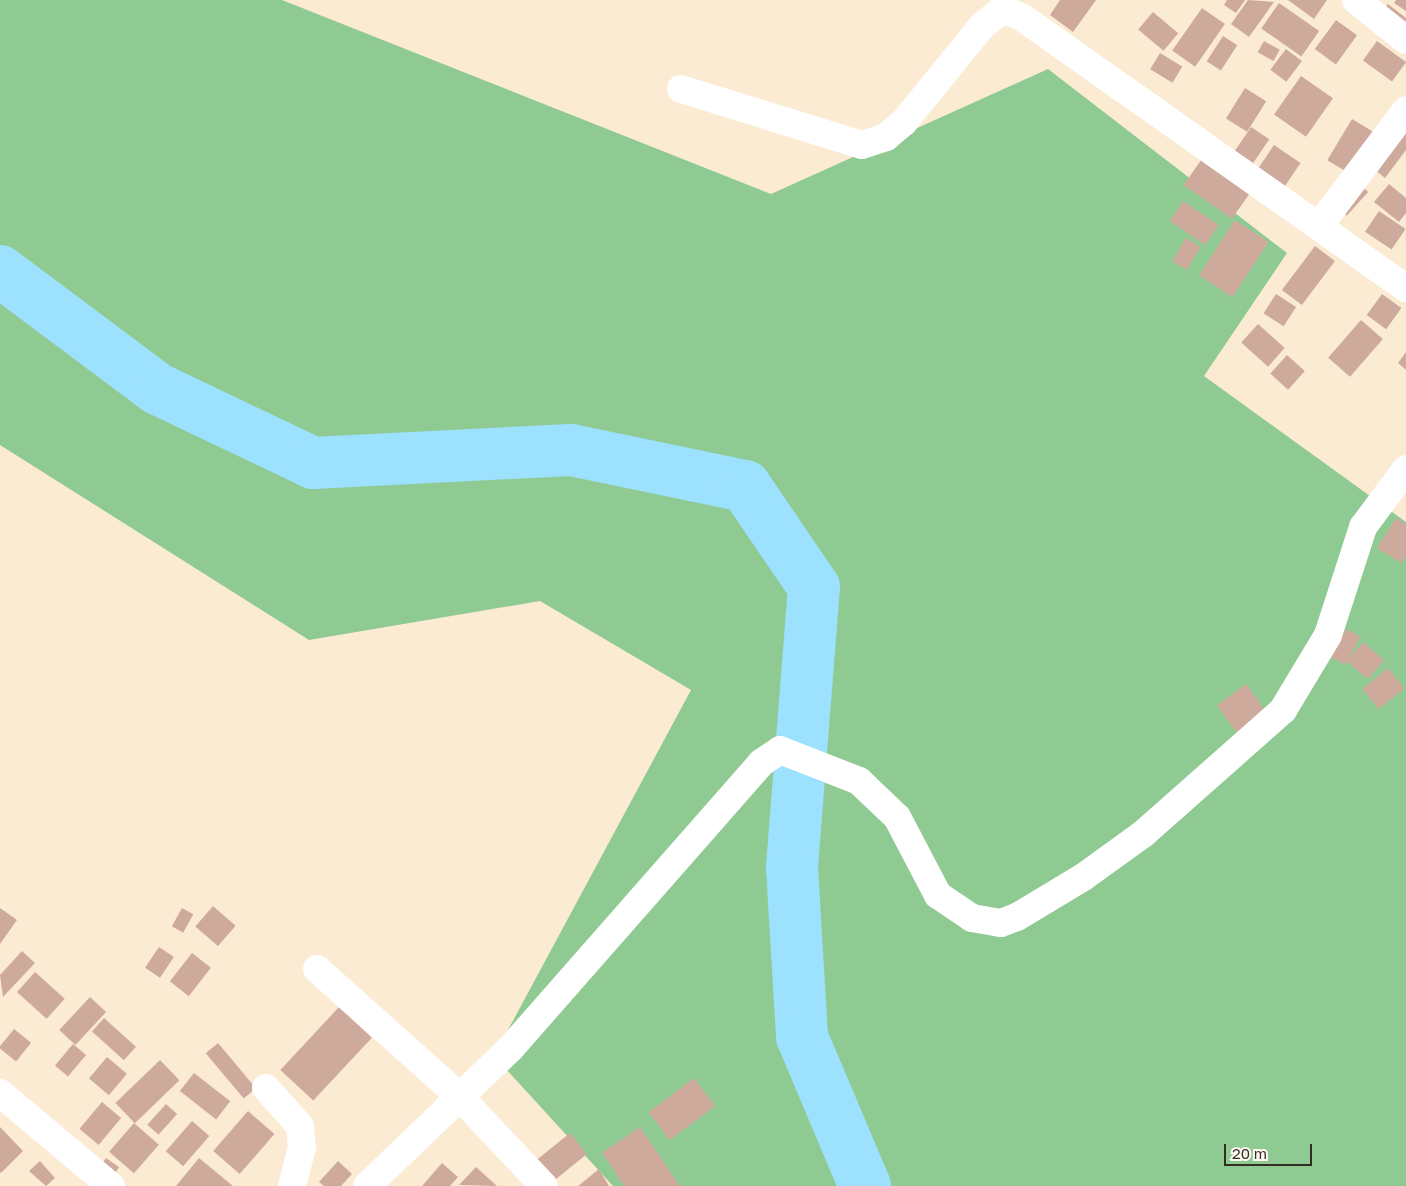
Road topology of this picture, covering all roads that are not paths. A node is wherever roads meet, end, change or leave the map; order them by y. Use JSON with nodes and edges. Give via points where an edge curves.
{"nodes":[{"id":1,"x":1356,"y":0,"type":"edge"},
{"id":2,"x":1406,"y":40,"type":"edge"},
{"id":3,"x":681,"y":88,"type":"dead end"},
{"id":4,"x":1406,"y":110,"type":"edge"},
{"id":5,"x":1319,"y":226,"type":"junction"},
{"id":6,"x":1406,"y":288,"type":"edge"},
{"id":7,"x":1406,"y":469,"type":"edge"},
{"id":8,"x":317,"y":969,"type":"dead end"},
{"id":9,"x":266,"y":1088,"type":"dead end"},
{"id":10,"x":0,"y":1093,"type":"edge"},
{"id":11,"x":460,"y":1098,"type":"junction"},
{"id":12,"x":111,"y":1186,"type":"edge"},
{"id":13,"x":292,"y":1186,"type":"edge"},
{"id":14,"x":367,"y":1186,"type":"edge"},
{"id":15,"x":544,"y":1186,"type":"edge"}],
"edges":[{"from":1,"to":2,"type":"street"},
{"from":3,"to":5,"type":"street","via":[[862,145],[886,138],[904,122],[982,26],[1003,9],[1023,18]]},
{"from":4,"to":5,"type":"street"},
{"from":5,"to":6,"type":"street"},
{"from":7,"to":11,"type":"street","via":[[1363,527],[1328,635],[1283,710],[1143,834],[1017,917],[1001,922],[972,918],[938,894],[896,817],[859,781],[780,750],[760,763],[510,1049]]},
{"from":8,"to":11,"type":"street"},
{"from":9,"to":13,"type":"street","via":[[300,1126],[302,1147]]},
{"from":10,"to":12,"type":"street"},
{"from":11,"to":14,"type":"street"},
{"from":11,"to":15,"type":"street"}]}
